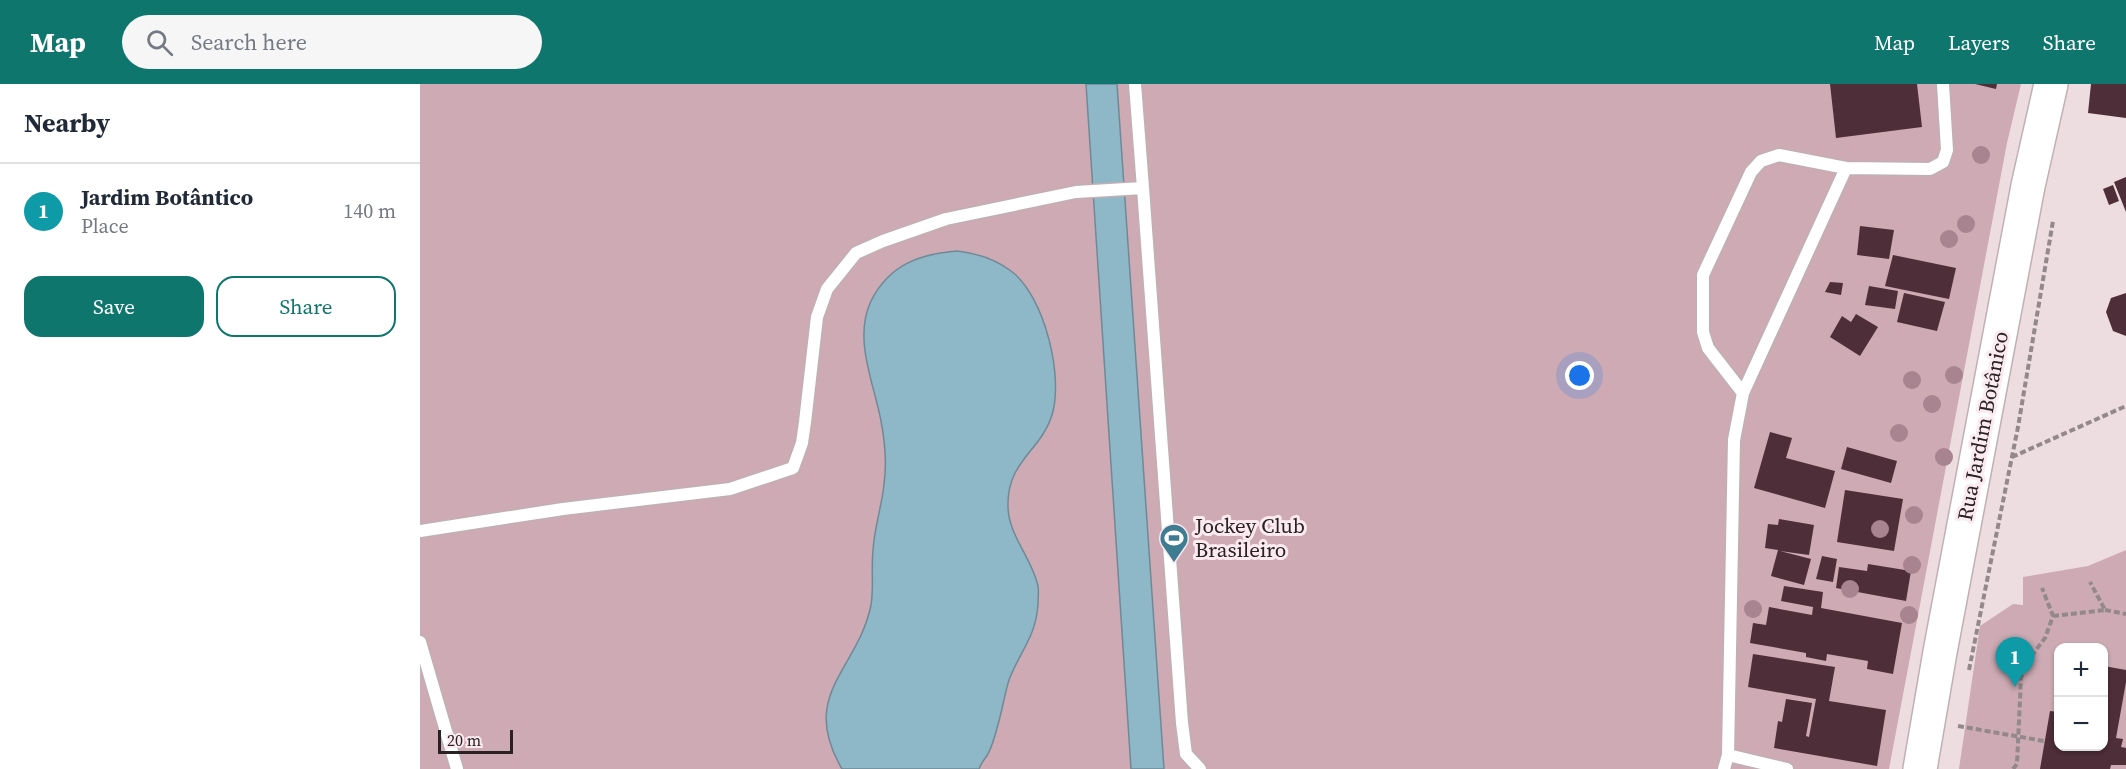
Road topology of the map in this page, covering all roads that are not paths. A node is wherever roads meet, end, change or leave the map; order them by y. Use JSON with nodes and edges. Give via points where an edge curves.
{"nodes":[{"id":1,"x":1135,"y":84,"type":"edge"},
{"id":2,"x":1944,"y":84,"type":"edge"},
{"id":3,"x":2050,"y":84,"type":"edge"},
{"id":4,"x":1846,"y":168,"type":"junction"},
{"id":5,"x":1138,"y":188,"type":"junction"},
{"id":6,"x":1743,"y":393,"type":"junction"},
{"id":7,"x":420,"y":531,"type":"edge"},
{"id":8,"x":420,"y":642,"type":"edge"},
{"id":9,"x":1728,"y":755,"type":"junction"},
{"id":10,"x":457,"y":769,"type":"edge"},
{"id":11,"x":1200,"y":769,"type":"edge"},
{"id":12,"x":1724,"y":769,"type":"edge"},
{"id":13,"x":1787,"y":769,"type":"edge"},
{"id":14,"x":1920,"y":769,"type":"edge"}],
"edges":[{"from":1,"to":5,"type":"lane"},
{"from":2,"to":4,"type":"lane","via":[[1947,150],[1943,162],[1930,169]]},
{"from":3,"to":14,"type":"main road","name":"Rua Jardim Botânico"},
{"from":4,"to":6,"type":"lane"},
{"from":4,"to":6,"type":"lane","via":[[1779,155],[1761,161],[1752,172],[1703,275],[1703,332],[1708,348]]},
{"from":5,"to":7,"type":"lane","via":[[1076,192],[946,219],[856,253],[827,289],[817,317],[806,422],[794,468],[730,489]]},
{"from":5,"to":11,"type":"lane","via":[[1182,723],[1186,754]]},
{"from":6,"to":9,"type":"lane","via":[[1734,440]]},
{"from":8,"to":10,"type":"lane"},
{"from":9,"to":12,"type":"lane"},
{"from":9,"to":13,"type":"lane"}]}
